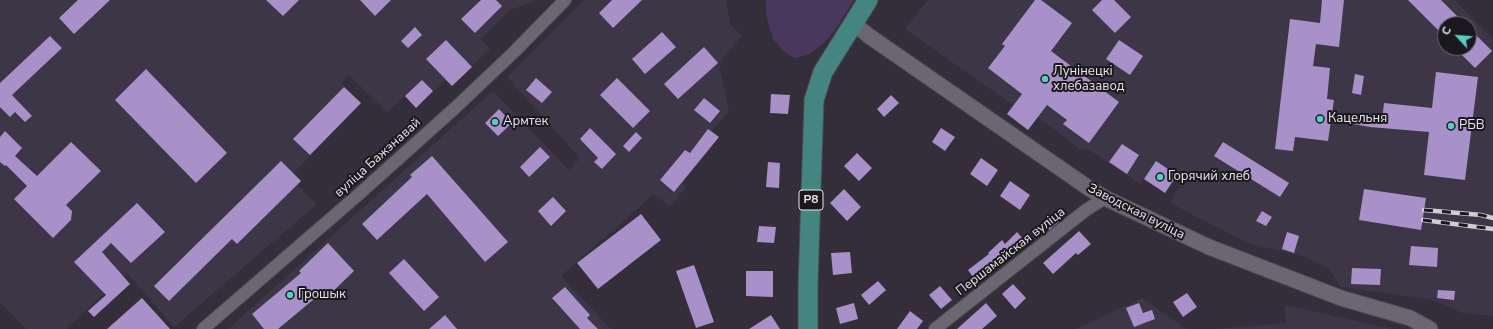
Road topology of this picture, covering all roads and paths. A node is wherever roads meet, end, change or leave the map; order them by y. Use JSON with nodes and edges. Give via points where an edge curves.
{"nodes":[{"id":1,"x":564,"y":0,"type":"edge"},
{"id":2,"x":868,"y":0,"type":"edge"},
{"id":3,"x":853,"y":23,"type":"junction"},
{"id":4,"x":1105,"y":198,"type":"junction"},
{"id":5,"x":203,"y":329,"type":"edge"},
{"id":6,"x":808,"y":329,"type":"edge"},
{"id":7,"x":935,"y":329,"type":"edge"},
{"id":8,"x":1430,"y":329,"type":"edge"}],
"edges":[{"from":1,"to":5,"type":"street","name":"вуліца Бажэнавай","via":[[455,108]]},
{"from":2,"to":3,"type":"main road","number":"Р8"},
{"from":3,"to":4,"type":"street","name":"Заводская вуліца"},
{"from":3,"to":6,"type":"main road","number":"Р8","via":[[823,72],[814,100]]},
{"from":4,"to":7,"type":"street","name":"Першамайская вуліца","via":[[1086,210]]},
{"from":4,"to":8,"type":"street","name":"Заводская вуліца","via":[[1209,247],[1341,298],[1410,318]]}]}
